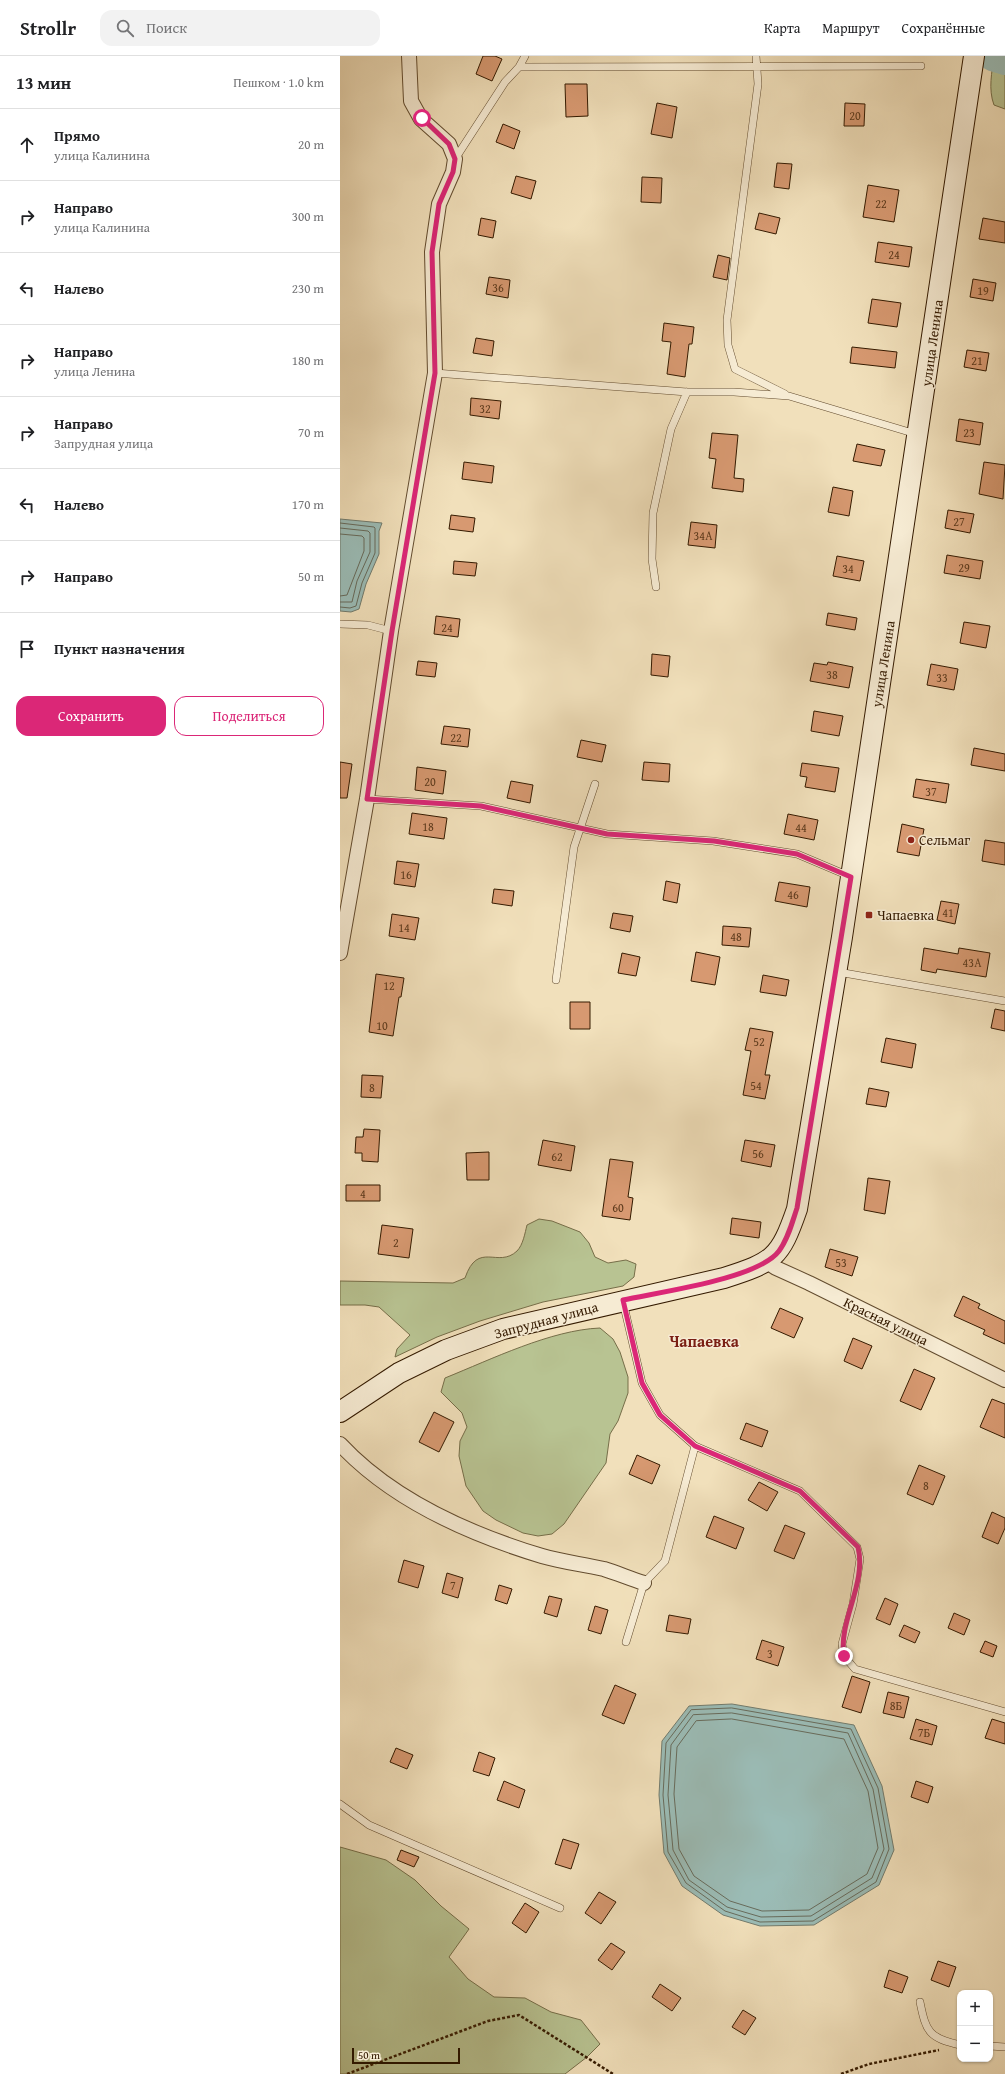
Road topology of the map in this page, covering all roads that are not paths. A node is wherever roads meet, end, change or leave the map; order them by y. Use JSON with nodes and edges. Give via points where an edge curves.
{"nodes":[{"id":1,"x":409,"y":56,"type":"edge"},
{"id":2,"x":525,"y":56,"type":"edge"},
{"id":3,"x":756,"y":56,"type":"edge"},
{"id":4,"x":974,"y":56,"type":"edge"},
{"id":5,"x":757,"y":66,"type":"junction"},
{"id":6,"x":921,"y":66,"type":"dead end"},
{"id":7,"x":519,"y":67,"type":"junction"},
{"id":8,"x":455,"y":159,"type":"junction"},
{"id":9,"x":435,"y":373,"type":"junction"},
{"id":10,"x":687,"y":392,"type":"junction"},
{"id":11,"x":789,"y":396,"type":"junction"},
{"id":12,"x":918,"y":435,"type":"junction"},
{"id":13,"x":656,"y":587,"type":"dead end"},
{"id":14,"x":340,"y":624,"type":"edge"},
{"id":15,"x":392,"y":631,"type":"junction"},
{"id":16,"x":595,"y":784,"type":"dead end"},
{"id":17,"x":367,"y":799,"type":"junction"},
{"id":18,"x":581,"y":830,"type":"junction"},
{"id":19,"x":851,"y":877,"type":"junction"},
{"id":20,"x":340,"y":953,"type":"edge"},
{"id":21,"x":836,"y":972,"type":"junction"},
{"id":22,"x":556,"y":980,"type":"dead end"},
{"id":23,"x":1005,"y":1001,"type":"edge"},
{"id":24,"x":767,"y":1262,"type":"junction"},
{"id":25,"x":623,"y":1300,"type":"junction"},
{"id":26,"x":1005,"y":1380,"type":"edge"},
{"id":27,"x":340,"y":1412,"type":"edge"},
{"id":28,"x":340,"y":1444,"type":"edge"},
{"id":29,"x":695,"y":1446,"type":"junction"},
{"id":30,"x":644,"y":1583,"type":"junction"},
{"id":31,"x":626,"y":1642,"type":"dead end"},
{"id":32,"x":1005,"y":1712,"type":"edge"},
{"id":33,"x":340,"y":1804,"type":"edge"},
{"id":34,"x":560,"y":1908,"type":"dead end"},
{"id":35,"x":920,"y":2002,"type":"dead end"},
{"id":36,"x":957,"y":2044,"type":"edge"},
{"id":37,"x":993,"y":2046,"type":"edge"},
{"id":38,"x":1005,"y":2046,"type":"edge"}],
"edges":[{"from":1,"to":8,"type":"street","via":[[411,101],[422,118],[449,144]]},
{"from":2,"to":7,"type":"lane"},
{"from":3,"to":5,"type":"lane"},
{"from":4,"to":12,"type":"street","name":"улица Ленина"},
{"from":5,"to":6,"type":"lane"},
{"from":5,"to":7,"type":"lane"},
{"from":5,"to":11,"type":"lane","via":[[758,84],[727,320],[728,345],[735,369]]},
{"from":7,"to":8,"type":"lane","via":[[505,82]]},
{"from":8,"to":9,"type":"street","via":[[453,172],[439,204],[432,252]]},
{"from":9,"to":10,"type":"lane"},
{"from":9,"to":15,"type":"street"},
{"from":10,"to":11,"type":"lane"},
{"from":10,"to":13,"type":"lane","via":[[671,429],[653,513],[652,559]]},
{"from":11,"to":12,"type":"lane"},
{"from":12,"to":19,"type":"street","name":"улица Ленина"},
{"from":14,"to":15,"type":"lane","via":[[368,625]]},
{"from":15,"to":17,"type":"street"},
{"from":16,"to":18,"type":"lane"},
{"from":17,"to":18,"type":"lane","via":[[481,806]]},
{"from":17,"to":20,"type":"street"},
{"from":18,"to":19,"type":"lane","via":[[714,841],[797,854]]},
{"from":18,"to":22,"type":"lane","via":[[574,847]]},
{"from":19,"to":21,"type":"street","name":"улица Ленина"},
{"from":21,"to":23,"type":"lane"},
{"from":21,"to":24,"type":"street","name":"улица Ленина","via":[[797,1208],[789,1234],[779,1251]]},
{"from":24,"to":25,"type":"street","name":"Запрудная улица","via":[[724,1278]]},
{"from":24,"to":26,"type":"street","name":"Красная улица"},
{"from":25,"to":27,"type":"street","name":"Запрудная улица","via":[[502,1329],[446,1350],[399,1373]]},
{"from":25,"to":29,"type":"lane","via":[[642,1383],[660,1415]]},
{"from":28,"to":30,"type":"street","via":[[365,1467],[413,1503],[464,1528],[542,1557],[606,1570]]},
{"from":29,"to":30,"type":"lane","via":[[665,1561]]},
{"from":29,"to":32,"type":"lane","via":[[800,1491],[858,1547],[860,1559],[853,1604],[842,1644],[844,1656],[855,1669]]},
{"from":30,"to":31,"type":"lane"},
{"from":33,"to":34,"type":"lane","via":[[369,1825]]},
{"from":35,"to":36,"type":"lane","via":[[924,2025],[940,2040]]},
{"from":37,"to":38,"type":"lane"}]}
